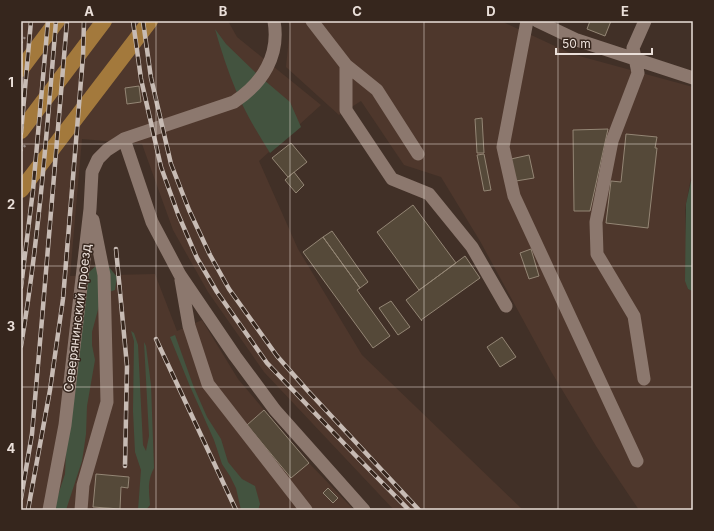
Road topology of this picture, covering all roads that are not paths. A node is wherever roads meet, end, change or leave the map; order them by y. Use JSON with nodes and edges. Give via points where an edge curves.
{"nodes":[{"id":1,"x":57,"y":21,"type":"edge"},
{"id":2,"x":104,"y":21,"type":"edge"},
{"id":3,"x":150,"y":21,"type":"edge"},
{"id":4,"x":274,"y":21,"type":"edge"},
{"id":5,"x":312,"y":21,"type":"edge"},
{"id":6,"x":527,"y":21,"type":"edge"},
{"id":7,"x":537,"y":21,"type":"edge"},
{"id":8,"x":644,"y":21,"type":"edge"},
{"id":9,"x":635,"y":60,"type":"junction"},
{"id":10,"x":346,"y":65,"type":"junction"},
{"id":11,"x":21,"y":69,"type":"edge"},
{"id":12,"x":693,"y":78,"type":"edge"},
{"id":13,"x":21,"y":131,"type":"edge"},
{"id":14,"x":124,"y":139,"type":"junction"},
{"id":15,"x":418,"y":154,"type":"dead end"},
{"id":16,"x":21,"y":190,"type":"edge"},
{"id":17,"x":90,"y":209,"type":"junction"},
{"id":18,"x":180,"y":274,"type":"junction"},
{"id":19,"x":506,"y":306,"type":"dead end"},
{"id":20,"x":644,"y":379,"type":"dead end"},
{"id":21,"x":637,"y":461,"type":"dead end"},
{"id":22,"x":49,"y":510,"type":"edge"},
{"id":23,"x":81,"y":510,"type":"edge"},
{"id":24,"x":306,"y":510,"type":"edge"},
{"id":25,"x":364,"y":510,"type":"edge"}],
"edges":[{"from":1,"to":11,"type":"main road"},
{"from":2,"to":13,"type":"main road"},
{"from":3,"to":16,"type":"main road"},
{"from":4,"to":14,"type":"street","name":"Северянинский проезд","via":[[276,41],[268,68],[244,95],[234,102]]},
{"from":5,"to":10,"type":"street"},
{"from":6,"to":21,"type":"street","via":[[503,147],[514,196]]},
{"from":7,"to":9,"type":"street","via":[[577,40]]},
{"from":8,"to":9,"type":"street","via":[[633,48]]},
{"from":9,"to":12,"type":"street"},
{"from":9,"to":20,"type":"street","via":[[638,73],[612,141],[596,222],[597,254],[634,316]]},
{"from":10,"to":15,"type":"street","via":[[377,90]]},
{"from":10,"to":19,"type":"street","via":[[346,110],[392,179],[429,194],[434,200],[472,248]]},
{"from":14,"to":17,"type":"street","name":"Северянинский проезд","via":[[98,159],[92,172]]},
{"from":14,"to":18,"type":"street","via":[[152,222]]},
{"from":17,"to":22,"type":"street","name":"Северянинский проезд","via":[[65,425]]},
{"from":17,"to":23,"type":"street","via":[[104,275],[107,402],[83,485]]},
{"from":18,"to":24,"type":"street","via":[[189,326],[208,384]]},
{"from":18,"to":25,"type":"street","via":[[275,410]]}]}
